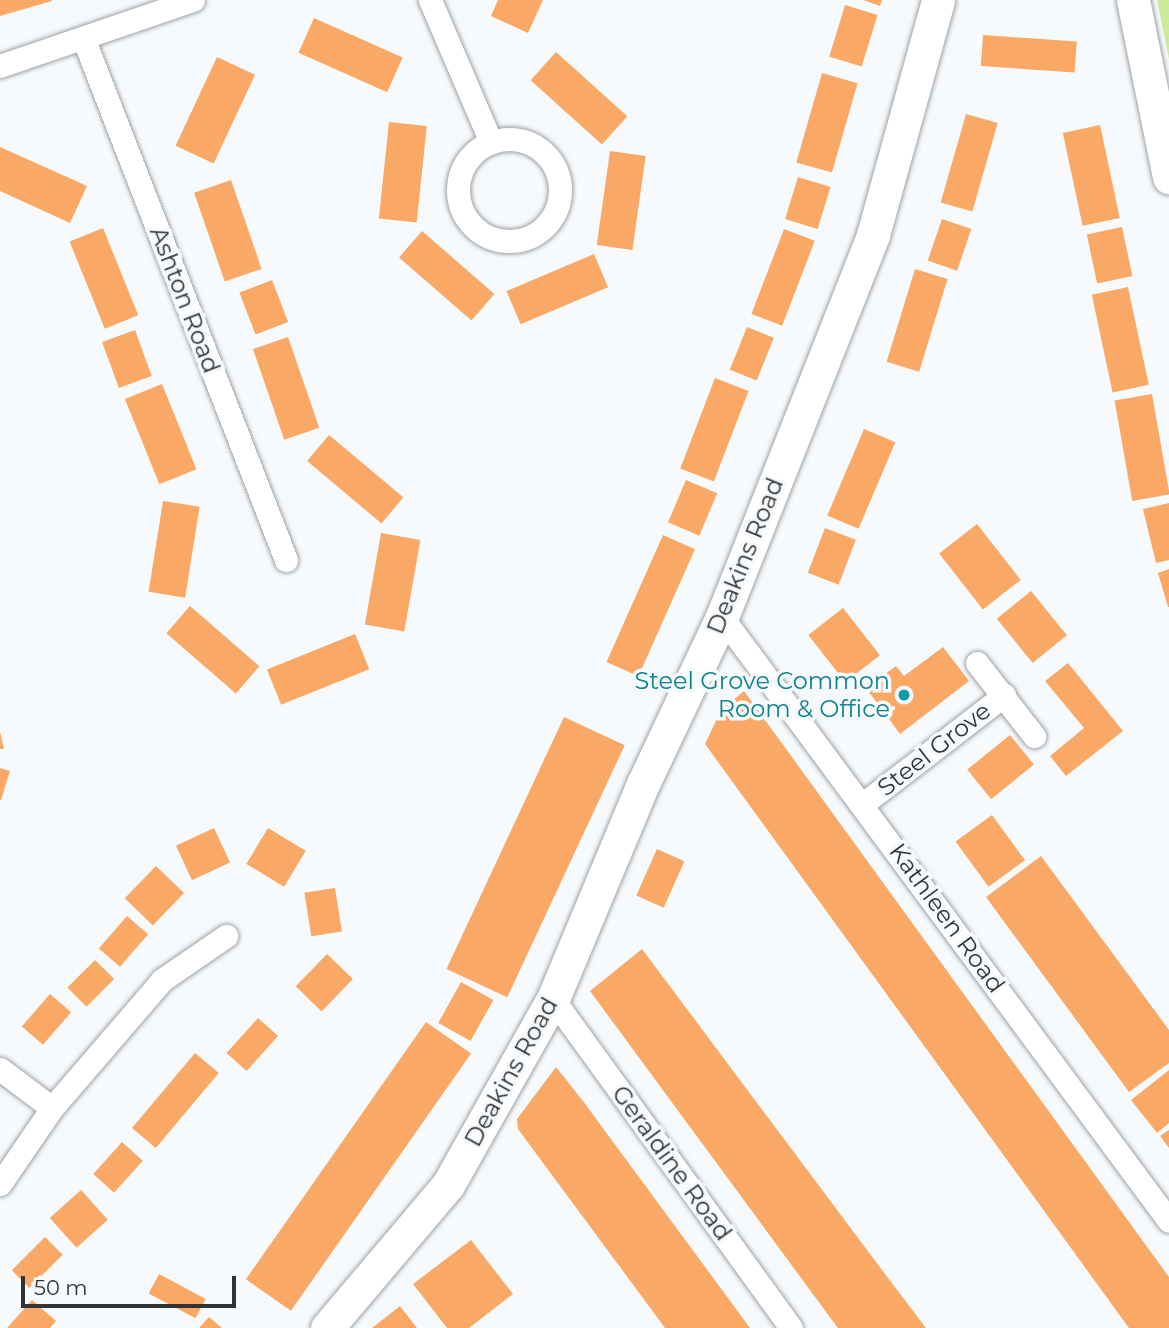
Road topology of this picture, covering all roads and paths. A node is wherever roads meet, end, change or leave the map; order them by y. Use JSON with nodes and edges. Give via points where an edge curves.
{"nodes":[{"id":1,"x":193,"y":0,"type":"edge"},
{"id":2,"x":430,"y":0,"type":"edge"},
{"id":3,"x":938,"y":0,"type":"edge"},
{"id":4,"x":1132,"y":0,"type":"edge"},
{"id":5,"x":85,"y":40,"type":"junction"},
{"id":6,"x":0,"y":66,"type":"edge"},
{"id":7,"x":491,"y":142,"type":"junction"},
{"id":8,"x":1169,"y":177,"type":"edge"},
{"id":9,"x":286,"y":560,"type":"dead end"},
{"id":10,"x":722,"y":617,"type":"junction"},
{"id":11,"x":977,"y":663,"type":"dead end"},
{"id":12,"x":1004,"y":695,"type":"junction"},
{"id":13,"x":1034,"y":736,"type":"dead end"},
{"id":14,"x":863,"y":803,"type":"junction"},
{"id":15,"x":226,"y":936,"type":"dead end"},
{"id":16,"x":553,"y":999,"type":"junction"},
{"id":17,"x":0,"y":1069,"type":"edge"},
{"id":18,"x":52,"y":1108,"type":"junction"},
{"id":19,"x":0,"y":1184,"type":"edge"},
{"id":20,"x":1169,"y":1221,"type":"edge"},
{"id":21,"x":327,"y":1328,"type":"edge"},
{"id":22,"x":791,"y":1328,"type":"edge"}],
"edges":[{"from":1,"to":5,"type":"street"},
{"from":2,"to":7,"type":"street"},
{"from":3,"to":10,"type":"street","name":"Deakins Road","via":[[873,235]]},
{"from":4,"to":8,"type":"street"},
{"from":5,"to":6,"type":"street"},
{"from":5,"to":9,"type":"street","name":"Ashton Road"},
{"from":7,"to":7,"type":"street","via":[[477,150],[463,170],[458,193],[461,209],[470,223],[497,240],[531,236],[556,212],[559,178],[552,162],[525,141]]},
{"from":10,"to":14,"type":"street","name":"Kathleen Road"},
{"from":10,"to":16,"type":"street","name":"Deakins Road","via":[[643,784]]},
{"from":11,"to":12,"type":"street","name":"Steel Grove"},
{"from":12,"to":13,"type":"street","name":"Steel Grove"},
{"from":12,"to":14,"type":"street","name":"Steel Grove"},
{"from":14,"to":20,"type":"street","name":"Kathleen Road"},
{"from":15,"to":18,"type":"street","via":[[162,980]]},
{"from":16,"to":21,"type":"street","name":"Deakins Road","via":[[448,1185]]},
{"from":16,"to":22,"type":"street","name":"Geraldine Road"},
{"from":17,"to":18,"type":"street"},
{"from":18,"to":19,"type":"street"}]}
